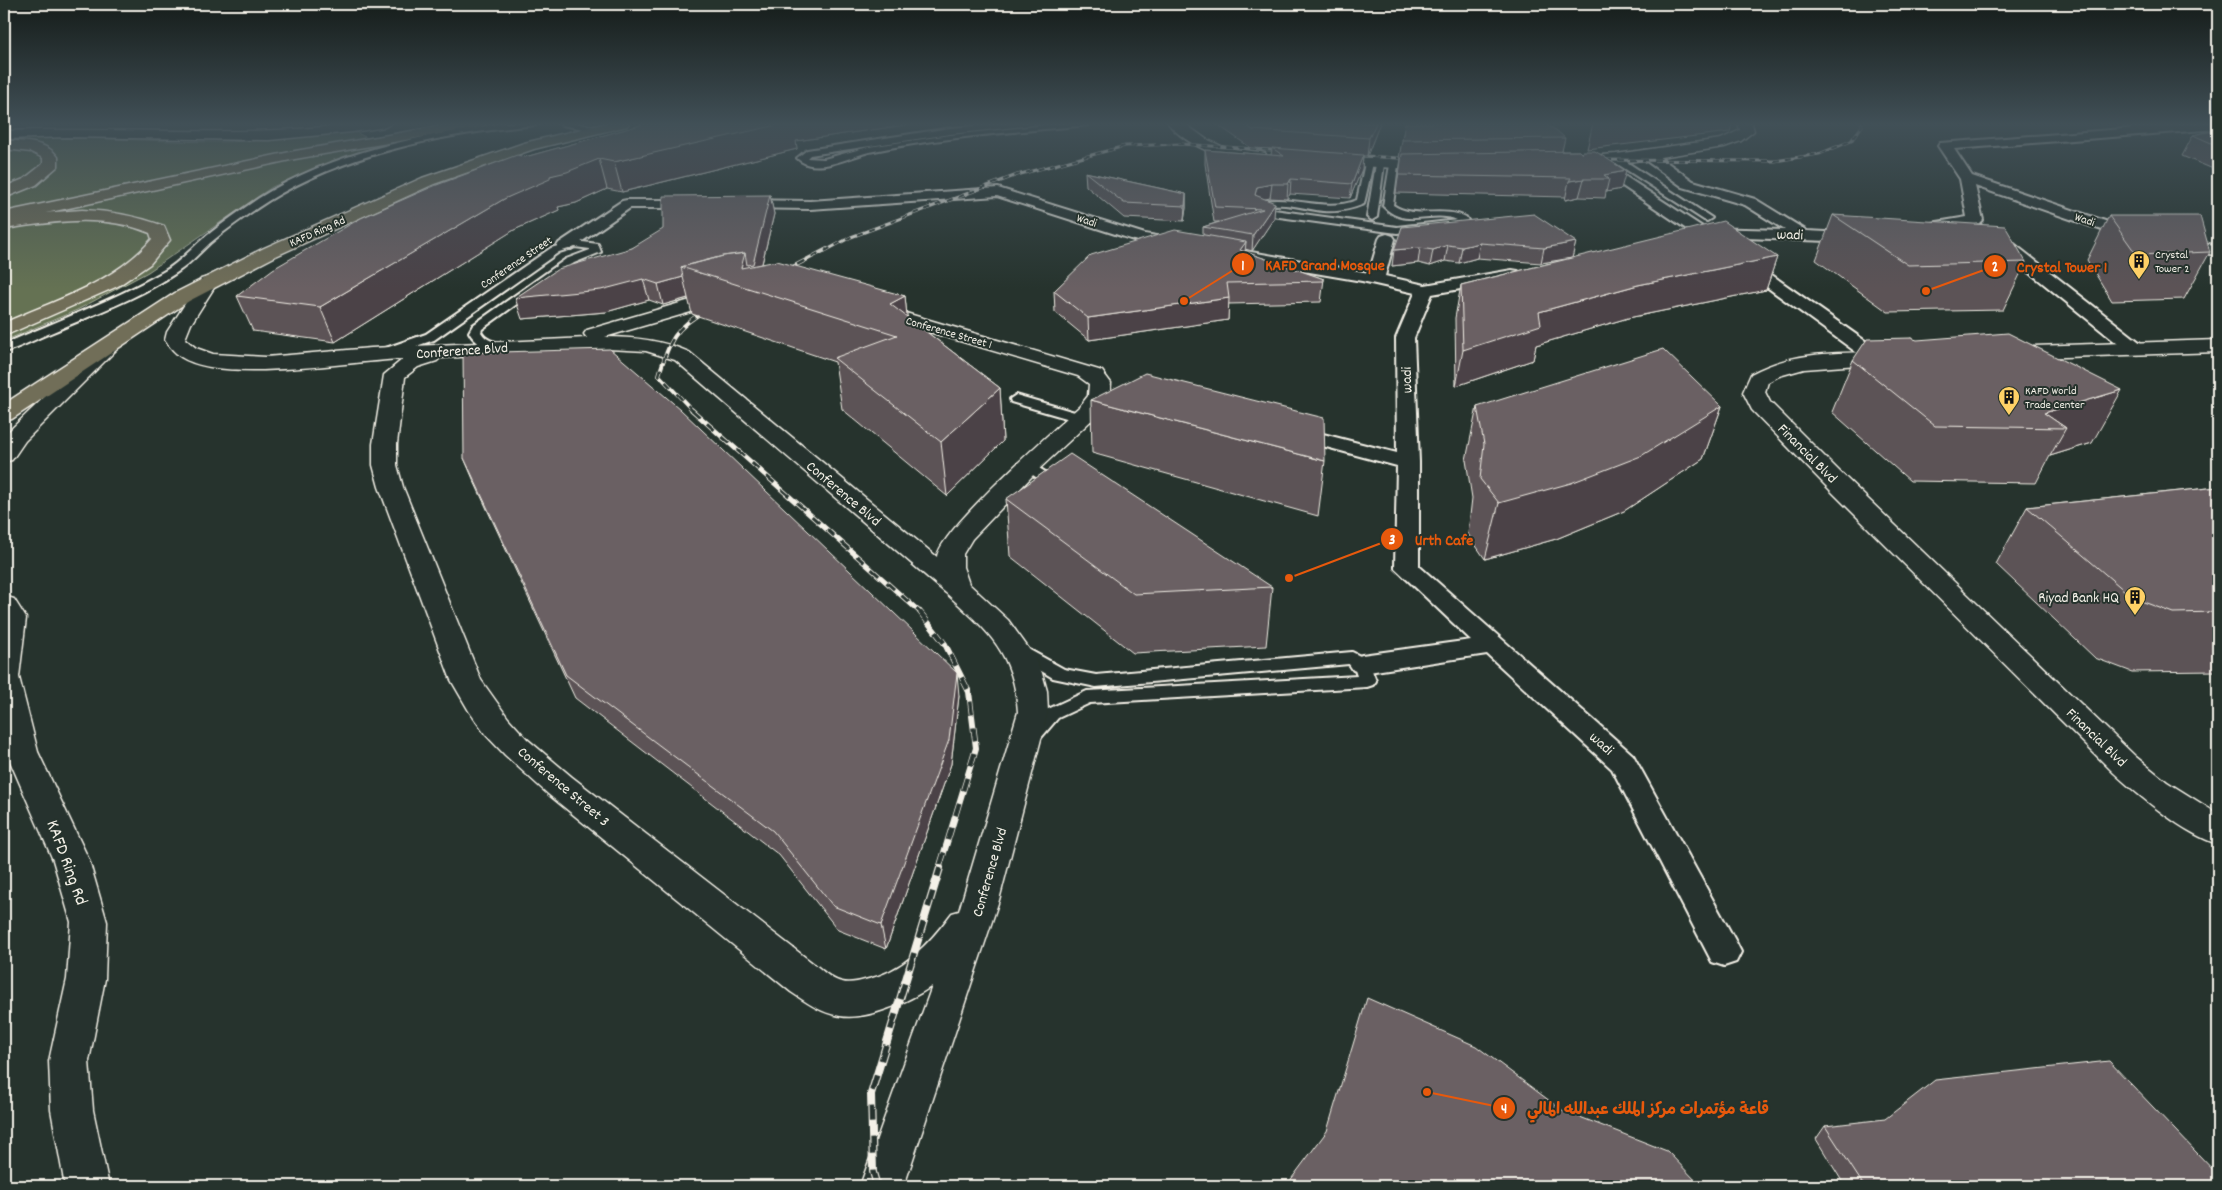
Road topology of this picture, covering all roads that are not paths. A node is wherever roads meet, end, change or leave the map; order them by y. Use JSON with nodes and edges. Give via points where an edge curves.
{"nodes":[{"id":1,"x":34,"y":179,"type":"edge"},
{"id":2,"x":141,"y":179,"type":"edge"},
{"id":3,"x":185,"y":179,"type":"edge"},
{"id":4,"x":306,"y":179,"type":"edge"},
{"id":5,"x":435,"y":179,"type":"edge"},
{"id":6,"x":1373,"y":179,"type":"edge"},
{"id":7,"x":1379,"y":179,"type":"edge"},
{"id":8,"x":1383,"y":179,"type":"edge"},
{"id":9,"x":1622,"y":179,"type":"edge"},
{"id":10,"x":1642,"y":179,"type":"edge"},
{"id":11,"x":1680,"y":179,"type":"edge"},
{"id":12,"x":1967,"y":179,"type":"joint"},
{"id":13,"x":4,"y":193,"type":"edge"},
{"id":14,"x":4,"y":207,"type":"edge"},
{"id":15,"x":1327,"y":208,"type":"junction"},
{"id":16,"x":4,"y":217,"type":"edge"},
{"id":17,"x":1372,"y":217,"type":"dead end"},
{"id":18,"x":1313,"y":219,"type":"junction"},
{"id":19,"x":1975,"y":220,"type":"junction"},
{"id":20,"x":4,"y":224,"type":"edge"},
{"id":21,"x":1703,"y":225,"type":"junction"},
{"id":22,"x":1906,"y":232,"type":"edge"},
{"id":23,"x":1802,"y":234,"type":"junction"},
{"id":24,"x":1880,"y":237,"type":"edge"},
{"id":25,"x":1672,"y":239,"type":"edge"},
{"id":26,"x":1387,"y":240,"type":"dead end"},
{"id":27,"x":564,"y":246,"type":"junction"},
{"id":28,"x":1191,"y":246,"type":"edge"},
{"id":29,"x":1220,"y":251,"type":"edge"},
{"id":30,"x":2218,"y":251,"type":"edge"},
{"id":31,"x":1530,"y":272,"type":"edge"},
{"id":32,"x":1376,"y":279,"type":"junction"},
{"id":33,"x":208,"y":283,"type":"junction"},
{"id":34,"x":1425,"y":290,"type":"junction"},
{"id":35,"x":742,"y":292,"type":"edge"},
{"id":36,"x":859,"y":305,"type":"edge"},
{"id":37,"x":4,"y":330,"type":"edge"},
{"id":38,"x":112,"y":343,"type":"junction"},
{"id":39,"x":536,"y":345,"type":"junction"},
{"id":40,"x":2218,"y":346,"type":"edge"},
{"id":41,"x":501,"y":347,"type":"junction"},
{"id":42,"x":4,"y":348,"type":"edge"},
{"id":43,"x":2135,"y":348,"type":"junction"},
{"id":44,"x":456,"y":351,"type":"junction"},
{"id":45,"x":370,"y":354,"type":"junction"},
{"id":46,"x":1987,"y":354,"type":"edge"},
{"id":47,"x":1918,"y":357,"type":"edge"},
{"id":48,"x":1878,"y":359,"type":"junction"},
{"id":49,"x":1016,"y":398,"type":"dead end"},
{"id":50,"x":4,"y":414,"type":"edge"},
{"id":51,"x":1080,"y":418,"type":"junction"},
{"id":52,"x":1273,"y":427,"type":"edge"},
{"id":53,"x":4,"y":455,"type":"edge"},
{"id":54,"x":1408,"y":462,"type":"junction"},
{"id":55,"x":1029,"y":466,"type":"junction"},
{"id":56,"x":1075,"y":498,"type":"edge"},
{"id":57,"x":956,"y":587,"type":"junction"},
{"id":58,"x":4,"y":605,"type":"edge"},
{"id":59,"x":1492,"y":645,"type":"junction"},
{"id":60,"x":1014,"y":646,"type":"junction"},
{"id":61,"x":1362,"y":664,"type":"junction"},
{"id":62,"x":1024,"y":746,"type":"junction"},
{"id":63,"x":2218,"y":832,"type":"edge"},
{"id":64,"x":982,"y":900,"type":"junction"},
{"id":65,"x":1724,"y":952,"type":"dead end"},
{"id":66,"x":87,"y":1186,"type":"edge"},
{"id":67,"x":882,"y":1186,"type":"edge"}],
"edges":[{"from":1,"to":13,"type":"main road"},
{"from":2,"to":14,"type":"main road"},
{"from":3,"to":16,"type":"main road"},
{"from":4,"to":42,"type":"lane","via":[[242,215],[168,274]]},
{"from":5,"to":33,"type":"main road","name":"KAFD Ring Rd"},
{"from":6,"to":15,"type":"lane","via":[[1361,202]]},
{"from":7,"to":17,"type":"lane"},
{"from":8,"to":18,"type":"lane","via":[[1388,206],[1420,223],[1397,230]]},
{"from":9,"to":21,"type":"street"},
{"from":10,"to":21,"type":"lane"},
{"from":11,"to":23,"type":"street","via":[[1688,184],[1750,202]]},
{"from":12,"to":19,"type":"street"},
{"from":12,"to":30,"type":"street","name":"Wadi","via":[[2110,228]]},
{"from":15,"to":18,"type":"lane","via":[[1308,213]]},
{"from":15,"to":18,"type":"lane","via":[[1274,202],[1261,204],[1260,208]]},
{"from":19,"to":22,"type":"street"},
{"from":19,"to":43,"type":"street"},
{"from":20,"to":37,"type":"main road","via":[[68,216],[120,218],[140,221],[158,230],[161,240],[144,260],[111,282]]},
{"from":21,"to":23,"type":"street","name":"wadi"},
{"from":21,"to":25,"type":"street","name":"wadi"},
{"from":21,"to":48,"type":"street"},
{"from":23,"to":24,"type":"street","name":"wadi"},
{"from":26,"to":32,"type":"street"},
{"from":27,"to":28,"type":"street","name":"Wadi","via":[[627,204],[810,205],[998,192],[1143,238]]},
{"from":27,"to":41,"type":"lane","name":"Conference Street","via":[[591,244],[597,249],[591,255],[570,262],[477,327],[475,332],[479,339],[487,345]]},
{"from":27,"to":45,"type":"lane","name":"Conference Street","via":[[430,337],[404,347]]},
{"from":29,"to":32,"type":"street"},
{"from":31,"to":34,"type":"street"},
{"from":32,"to":34,"type":"street"},
{"from":33,"to":38,"type":"main road","name":"KAFD Ring Rd"},
{"from":33,"to":45,"type":"street","name":"Conference Blvd","via":[[184,316],[175,340],[180,349],[196,358],[255,364]]},
{"from":34,"to":54,"type":"street","name":"wadi","via":[[1405,338]]},
{"from":35,"to":39,"type":"street","via":[[600,332]]},
{"from":36,"to":51,"type":"street","name":"Conference Street 1","via":[[1094,376],[1107,390]]},
{"from":38,"to":50,"type":"main road","name":"KAFD Ring Rd"},
{"from":38,"to":53,"type":"street","name":"KAFD Ring Rd","via":[[17,436]]},
{"from":39,"to":41,"type":"street","name":"Conference Blvd"},
{"from":39,"to":57,"type":"street","name":"Conference Blvd","via":[[631,343],[682,356]]},
{"from":40,"to":43,"type":"street"},
{"from":41,"to":44,"type":"street","name":"Conference Blvd"},
{"from":43,"to":46,"type":"street"},
{"from":44,"to":45,"type":"street","name":"Conference Blvd"},
{"from":44,"to":64,"type":"street","name":"Conference Street 3","via":[[411,364],[396,375],[385,444],[385,465],[394,496],[466,680],[504,736],[558,783],[805,980],[836,999],[882,995],[904,985],[949,947]]},
{"from":47,"to":48,"type":"street","name":"Financial Blvd"},
{"from":48,"to":63,"type":"street","name":"Financial Blvd","via":[[1785,366],[1759,379],[1754,392],[1760,404],[1834,480],[2125,764],[2155,791]]},
{"from":49,"to":51,"type":"lane"},
{"from":51,"to":55,"type":"street","name":"Conference Street 1"},
{"from":52,"to":54,"type":"street"},
{"from":54,"to":59,"type":"street","name":"wadi","via":[[1407,568]]},
{"from":55,"to":56,"type":"lane"},
{"from":55,"to":57,"type":"street","name":"Conference Street 1","via":[[954,544],[950,567]]},
{"from":57,"to":60,"type":"street","name":"Conference Blvd","via":[[994,621]]},
{"from":58,"to":66,"type":"street","name":"KAFD Ring Rd","via":[[12,618],[4,677],[22,752],[71,860],[89,922],[86,979],[69,1061],[72,1110]]},
{"from":59,"to":61,"type":"street"},
{"from":59,"to":65,"type":"street","name":"wadi","via":[[1623,762]]},
{"from":60,"to":61,"type":"lane","via":[[1059,674],[1096,681],[1352,658]]},
{"from":60,"to":62,"type":"street","name":"Conference Blvd","via":[[1034,693],[1034,712]]},
{"from":61,"to":62,"type":"lane","via":[[1367,681],[1087,697],[1048,717]]},
{"from":62,"to":64,"type":"street","name":"Conference Blvd"},
{"from":64,"to":67,"type":"street","name":"Conference Blvd"}]}
